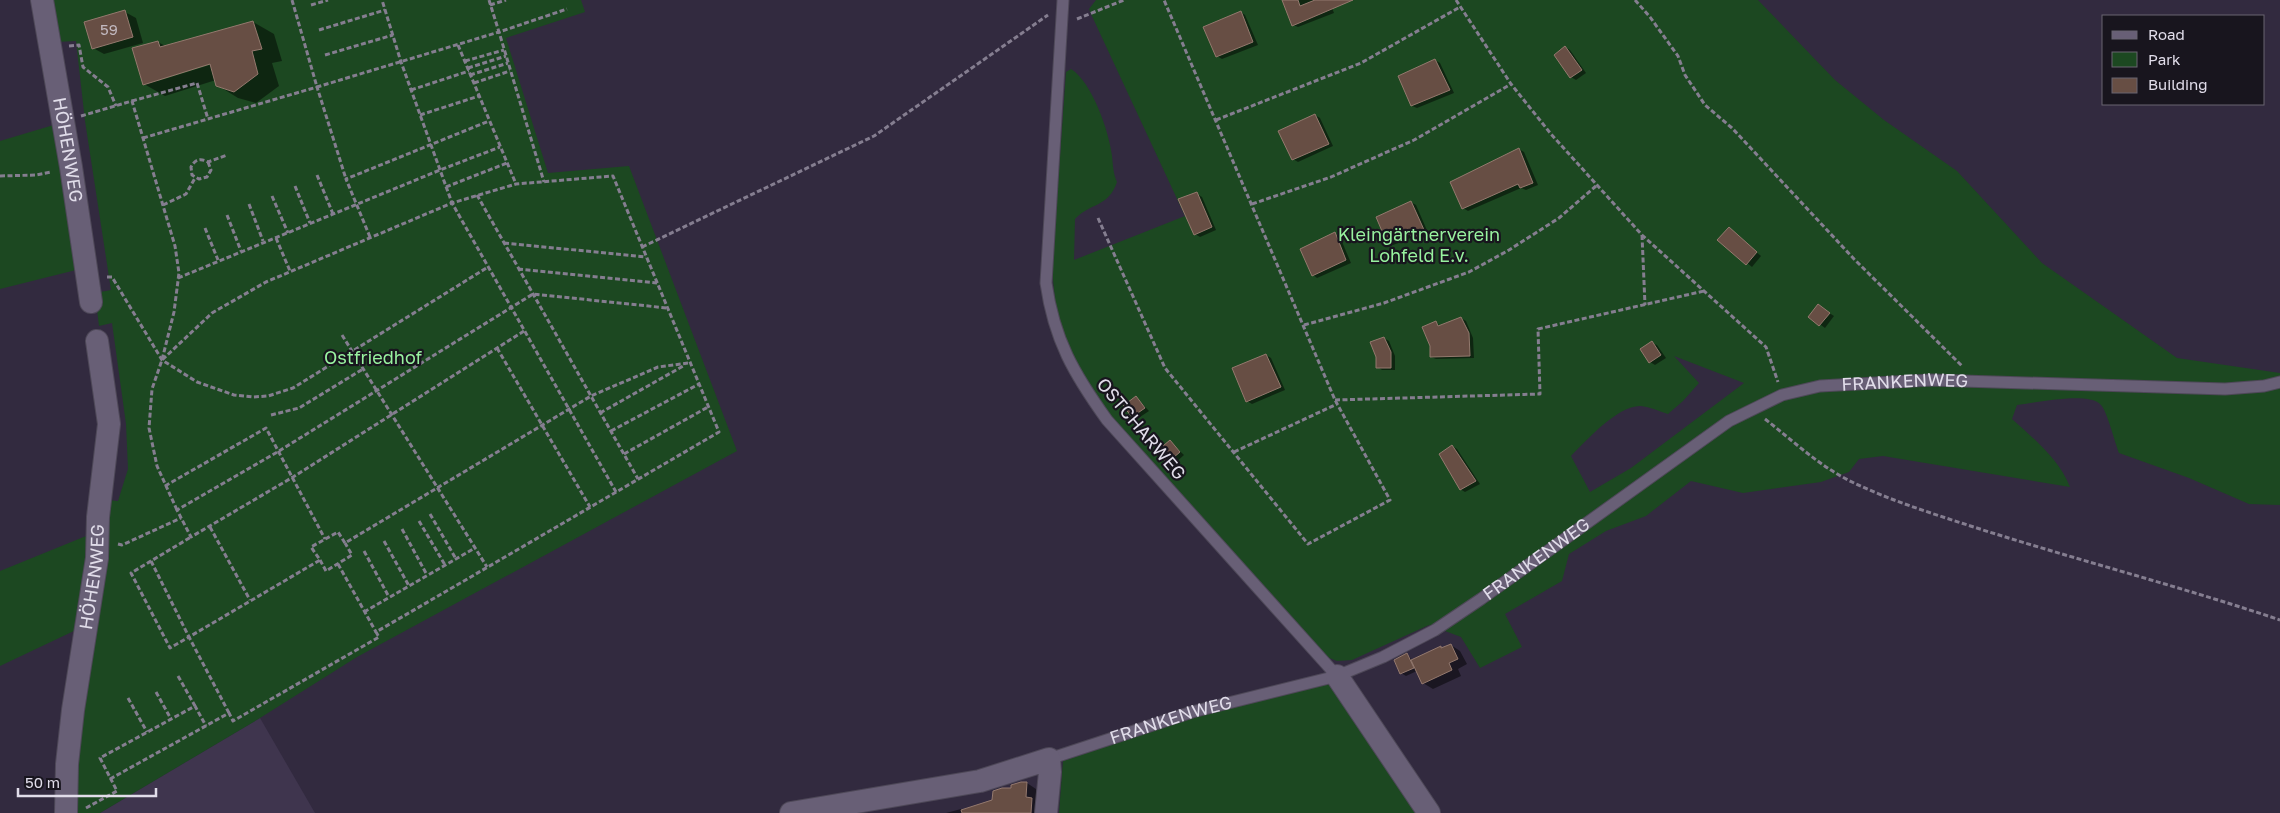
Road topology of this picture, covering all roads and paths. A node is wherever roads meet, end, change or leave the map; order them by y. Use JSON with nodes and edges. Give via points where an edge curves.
{"nodes":[{"id":1,"x":42,"y":0,"type":"edge"},
{"id":2,"x":292,"y":0,"type":"edge"},
{"id":3,"x":328,"y":0,"type":"edge"},
{"id":4,"x":382,"y":0,"type":"edge"},
{"id":5,"x":489,"y":0,"type":"edge"},
{"id":6,"x":506,"y":0,"type":"edge"},
{"id":7,"x":1124,"y":0,"type":"edge"},
{"id":8,"x":1164,"y":0,"type":"edge"},
{"id":9,"x":1456,"y":0,"type":"edge"},
{"id":10,"x":1635,"y":0,"type":"edge"},
{"id":11,"x":1063,"y":4,"type":"edge"},
{"id":12,"x":311,"y":5,"type":"dead end"},
{"id":13,"x":490,"y":5,"type":"junction"},
{"id":14,"x":1460,"y":7,"type":"junction"},
{"id":15,"x":568,"y":9,"type":"dead end"},
{"id":16,"x":385,"y":10,"type":"junction"},
{"id":17,"x":1062,"y":25,"type":"junction"},
{"id":18,"x":319,"y":30,"type":"dead end"},
{"id":19,"x":499,"y":32,"type":"junction"},
{"id":20,"x":393,"y":35,"type":"junction"},
{"id":21,"x":458,"y":45,"type":"junction"},
{"id":22,"x":51,"y":48,"type":"junction"},
{"id":23,"x":504,"y":50,"type":"junction"},
{"id":24,"x":326,"y":55,"type":"dead end"},
{"id":25,"x":506,"y":56,"type":"junction"},
{"id":26,"x":465,"y":61,"type":"junction"},
{"id":27,"x":401,"y":62,"type":"junction"},
{"id":28,"x":508,"y":64,"type":"junction"},
{"id":29,"x":469,"y":71,"type":"junction"},
{"id":30,"x":510,"y":71,"type":"junction"},
{"id":31,"x":474,"y":82,"type":"junction"},
{"id":32,"x":1510,"y":84,"type":"junction"},
{"id":33,"x":317,"y":87,"type":"junction"},
{"id":34,"x":411,"y":90,"type":"junction"},
{"id":35,"x":479,"y":96,"type":"junction"},
{"id":36,"x":132,"y":101,"type":"junction"},
{"id":37,"x":116,"y":106,"type":"junction"},
{"id":38,"x":87,"y":114,"type":"dead end"},
{"id":39,"x":420,"y":115,"type":"junction"},
{"id":40,"x":208,"y":119,"type":"junction"},
{"id":41,"x":1216,"y":120,"type":"junction"},
{"id":42,"x":489,"y":121,"type":"junction"},
{"id":43,"x":143,"y":138,"type":"junction"},
{"id":44,"x":430,"y":144,"type":"junction"},
{"id":45,"x":500,"y":148,"type":"junction"},
{"id":46,"x":227,"y":155,"type":"dead end"},
{"id":47,"x":208,"y":162,"type":"junction"},
{"id":48,"x":507,"y":163,"type":"junction"},
{"id":49,"x":71,"y":167,"type":"junction"},
{"id":50,"x":440,"y":170,"type":"junction"},
{"id":51,"x":317,"y":175,"type":"dead end"},
{"id":52,"x":0,"y":176,"type":"edge"},
{"id":53,"x":195,"y":178,"type":"junction"},
{"id":54,"x":346,"y":179,"type":"junction"},
{"id":55,"x":544,"y":182,"type":"junction"},
{"id":56,"x":516,"y":184,"type":"junction"},
{"id":57,"x":295,"y":186,"type":"dead end"},
{"id":58,"x":1596,"y":186,"type":"junction"},
{"id":59,"x":446,"y":187,"type":"junction"},
{"id":60,"x":477,"y":195,"type":"junction"},
{"id":61,"x":272,"y":196,"type":"dead end"},
{"id":62,"x":452,"y":203,"type":"junction"},
{"id":63,"x":249,"y":204,"type":"dead end"},
{"id":64,"x":357,"y":204,"type":"junction"},
{"id":65,"x":1252,"y":204,"type":"junction"},
{"id":66,"x":163,"y":206,"type":"junction"},
{"id":67,"x":334,"y":214,"type":"junction"},
{"id":68,"x":227,"y":215,"type":"dead end"},
{"id":69,"x":1098,"y":218,"type":"dead end"},
{"id":70,"x":310,"y":224,"type":"junction"},
{"id":71,"x":205,"y":228,"type":"dead end"},
{"id":72,"x":288,"y":233,"type":"junction"},
{"id":73,"x":1642,"y":235,"type":"junction"},
{"id":74,"x":370,"y":237,"type":"junction"},
{"id":75,"x":276,"y":238,"type":"junction"},
{"id":76,"x":263,"y":240,"type":"dead end"},
{"id":77,"x":504,"y":243,"type":"junction"},
{"id":78,"x":642,"y":247,"type":"junction"},
{"id":79,"x":241,"y":251,"type":"dead end"},
{"id":80,"x":646,"y":257,"type":"junction"},
{"id":81,"x":218,"y":260,"type":"dead end"},
{"id":82,"x":488,"y":267,"type":"junction"},
{"id":83,"x":518,"y":269,"type":"junction"},
{"id":84,"x":290,"y":271,"type":"junction"},
{"id":85,"x":178,"y":278,"type":"junction"},
{"id":86,"x":657,"y":282,"type":"junction"},
{"id":87,"x":89,"y":291,"type":"joint"},
{"id":88,"x":1704,"y":291,"type":"junction"},
{"id":89,"x":533,"y":294,"type":"junction"},
{"id":90,"x":1645,"y":305,"type":"junction"},
{"id":91,"x":510,"y":307,"type":"junction"},
{"id":92,"x":667,"y":308,"type":"junction"},
{"id":93,"x":1304,"y":326,"type":"junction"},
{"id":94,"x":524,"y":332,"type":"junction"},
{"id":95,"x":342,"y":335,"type":"dead end"},
{"id":96,"x":97,"y":341,"type":"dead end"},
{"id":97,"x":497,"y":348,"type":"junction"},
{"id":98,"x":353,"y":351,"type":"junction"},
{"id":99,"x":162,"y":360,"type":"junction"},
{"id":100,"x":689,"y":363,"type":"junction"},
{"id":101,"x":364,"y":369,"type":"junction"},
{"id":102,"x":1976,"y":380,"type":"junction"},
{"id":103,"x":2280,"y":382,"type":"edge"},
{"id":104,"x":699,"y":384,"type":"junction"},
{"id":105,"x":376,"y":391,"type":"junction"},
{"id":106,"x":1782,"y":394,"type":"junction"},
{"id":107,"x":591,"y":396,"type":"junction"},
{"id":108,"x":1335,"y":400,"type":"junction"},
{"id":109,"x":1338,"y":404,"type":"junction"},
{"id":110,"x":708,"y":407,"type":"junction"},
{"id":111,"x":569,"y":409,"type":"junction"},
{"id":112,"x":1753,"y":409,"type":"junction"},
{"id":113,"x":600,"y":413,"type":"junction"},
{"id":114,"x":270,"y":415,"type":"dead end"},
{"id":115,"x":392,"y":416,"type":"junction"},
{"id":116,"x":543,"y":424,"type":"junction"},
{"id":117,"x":611,"y":431,"type":"junction"},
{"id":118,"x":279,"y":451,"type":"junction"},
{"id":119,"x":1234,"y":452,"type":"junction"},
{"id":120,"x":624,"y":454,"type":"junction"},
{"id":121,"x":293,"y":478,"type":"junction"},
{"id":122,"x":638,"y":479,"type":"junction"},
{"id":123,"x":165,"y":486,"type":"junction"},
{"id":124,"x":438,"y":487,"type":"junction"},
{"id":125,"x":616,"y":492,"type":"junction"},
{"id":126,"x":590,"y":507,"type":"junction"},
{"id":127,"x":177,"y":510,"type":"junction"},
{"id":128,"x":430,"y":514,"type":"dead end"},
{"id":129,"x":181,"y":518,"type":"junction"},
{"id":130,"x":419,"y":520,"type":"dead end"},
{"id":131,"x":210,"y":527,"type":"junction"},
{"id":132,"x":402,"y":529,"type":"dead end"},
{"id":133,"x":192,"y":537,"type":"junction"},
{"id":134,"x":325,"y":539,"type":"junction"},
{"id":135,"x":97,"y":540,"type":"junction"},
{"id":136,"x":384,"y":542,"type":"dead end"},
{"id":137,"x":344,"y":543,"type":"junction"},
{"id":138,"x":475,"y":548,"type":"junction"},
{"id":139,"x":364,"y":551,"type":"dead end"},
{"id":140,"x":456,"y":559,"type":"junction"},
{"id":141,"x":320,"y":560,"type":"junction"},
{"id":142,"x":151,"y":561,"type":"junction"},
{"id":143,"x":338,"y":564,"type":"junction"},
{"id":144,"x":445,"y":565,"type":"junction"},
{"id":145,"x":487,"y":568,"type":"junction"},
{"id":146,"x":427,"y":576,"type":"junction"},
{"id":147,"x":409,"y":586,"type":"junction"},
{"id":148,"x":389,"y":597,"type":"junction"},
{"id":149,"x":250,"y":600,"type":"junction"},
{"id":150,"x":364,"y":612,"type":"junction"},
{"id":151,"x":2280,"y":620,"type":"edge"},
{"id":152,"x":376,"y":632,"type":"junction"},
{"id":153,"x":189,"y":637,"type":"junction"},
{"id":154,"x":178,"y":676,"type":"dead end"},
{"id":155,"x":1336,"y":676,"type":"junction"},
{"id":156,"x":156,"y":692,"type":"dead end"},
{"id":157,"x":128,"y":698,"type":"dead end"},
{"id":158,"x":195,"y":706,"type":"junction"},
{"id":159,"x":229,"y":714,"type":"junction"},
{"id":160,"x":171,"y":719,"type":"junction"},
{"id":161,"x":206,"y":726,"type":"junction"},
{"id":162,"x":147,"y":732,"type":"junction"},
{"id":163,"x":1048,"y":759,"type":"junction"},
{"id":164,"x":110,"y":779,"type":"junction"},
{"id":165,"x":75,"y":811,"type":"edge"},
{"id":166,"x":791,"y":813,"type":"edge"},
{"id":167,"x":1046,"y":813,"type":"edge"},
{"id":168,"x":1429,"y":813,"type":"edge"}],
"edges":[{"from":1,"to":22,"type":"street","name":"HÖHENWEG"},
{"from":2,"to":33,"type":"path"},
{"from":3,"to":12,"type":"path"},
{"from":4,"to":16,"type":"path"},
{"from":5,"to":13,"type":"path"},
{"from":6,"to":13,"type":"path"},
{"from":7,"to":17,"type":"path"},
{"from":8,"to":41,"type":"path"},
{"from":9,"to":14,"type":"path"},
{"from":10,"to":102,"type":"path","via":[[1678,56],[1685,75],[1705,105],[1732,128],[1854,259]]},
{"from":11,"to":17,"type":"lane","name":"OSTCHARWEG"},
{"from":11,"to":78,"type":"path","via":[[874,136]]},
{"from":13,"to":19,"type":"path"},
{"from":14,"to":32,"type":"path"},
{"from":14,"to":41,"type":"path","via":[[1360,63]]},
{"from":15,"to":19,"type":"path"},
{"from":16,"to":18,"type":"path"},
{"from":16,"to":20,"type":"path"},
{"from":17,"to":155,"type":"lane","name":"OSTCHARWEG","via":[[1046,283],[1051,316],[1063,348],[1082,386],[1106,420]]},
{"from":19,"to":21,"type":"path"},
{"from":19,"to":23,"type":"path"},
{"from":20,"to":24,"type":"path"},
{"from":20,"to":27,"type":"path"},
{"from":21,"to":26,"type":"path"},
{"from":21,"to":27,"type":"path"},
{"from":22,"to":37,"type":"path","via":[[79,45],[83,67],[108,87]]},
{"from":22,"to":49,"type":"street","name":"HÖHENWEG"},
{"from":23,"to":25,"type":"path"},
{"from":23,"to":26,"type":"path"},
{"from":25,"to":28,"type":"path"},
{"from":25,"to":29,"type":"path"},
{"from":26,"to":29,"type":"path"},
{"from":27,"to":33,"type":"path"},
{"from":27,"to":34,"type":"path"},
{"from":28,"to":29,"type":"path"},
{"from":28,"to":30,"type":"path"},
{"from":29,"to":31,"type":"path"},
{"from":29,"to":34,"type":"path"},
{"from":30,"to":31,"type":"path"},
{"from":30,"to":55,"type":"path"},
{"from":31,"to":35,"type":"path"},
{"from":32,"to":58,"type":"path"},
{"from":32,"to":65,"type":"path","via":[[1414,140],[1330,177]]},
{"from":33,"to":40,"type":"path"},
{"from":33,"to":54,"type":"path"},
{"from":34,"to":39,"type":"path"},
{"from":35,"to":39,"type":"path"},
{"from":35,"to":42,"type":"path"},
{"from":36,"to":37,"type":"path"},
{"from":36,"to":40,"type":"path","via":[[197,82]]},
{"from":36,"to":43,"type":"path"},
{"from":37,"to":38,"type":"path"},
{"from":39,"to":44,"type":"path"},
{"from":40,"to":43,"type":"path"},
{"from":41,"to":65,"type":"path"},
{"from":42,"to":44,"type":"path"},
{"from":42,"to":45,"type":"path"},
{"from":43,"to":66,"type":"path"},
{"from":44,"to":50,"type":"path"},
{"from":44,"to":54,"type":"path"},
{"from":45,"to":48,"type":"path"},
{"from":45,"to":50,"type":"path"},
{"from":46,"to":47,"type":"path"},
{"from":47,"to":53,"type":"path","via":[[211,170],[207,177]]},
{"from":47,"to":53,"type":"path","via":[[200,159],[193,163],[191,171]]},
{"from":48,"to":56,"type":"path"},
{"from":48,"to":59,"type":"path"},
{"from":49,"to":52,"type":"path","via":[[36,175]]},
{"from":49,"to":87,"type":"street","name":"HÖHENWEG"},
{"from":50,"to":59,"type":"path"},
{"from":50,"to":64,"type":"path"},
{"from":51,"to":67,"type":"path"},
{"from":53,"to":66,"type":"path","via":[[186,194]]},
{"from":54,"to":64,"type":"path"},
{"from":55,"to":56,"type":"path"},
{"from":55,"to":78,"type":"path","via":[[613,176]]},
{"from":56,"to":60,"type":"path"},
{"from":57,"to":70,"type":"path"},
{"from":58,"to":73,"type":"path"},
{"from":58,"to":93,"type":"path","via":[[1558,218],[1469,272],[1384,303]]},
{"from":59,"to":62,"type":"path"},
{"from":60,"to":62,"type":"path"},
{"from":60,"to":77,"type":"path"},
{"from":61,"to":72,"type":"path"},
{"from":62,"to":74,"type":"path"},
{"from":62,"to":82,"type":"path"},
{"from":63,"to":76,"type":"path"},
{"from":64,"to":67,"type":"path"},
{"from":64,"to":74,"type":"path"},
{"from":65,"to":93,"type":"path"},
{"from":66,"to":85,"type":"path","via":[[175,246]]},
{"from":67,"to":70,"type":"path"},
{"from":68,"to":79,"type":"path"},
{"from":69,"to":119,"type":"path","via":[[1165,368]]},
{"from":70,"to":72,"type":"path"},
{"from":71,"to":81,"type":"path"},
{"from":72,"to":75,"type":"path"},
{"from":73,"to":88,"type":"path"},
{"from":73,"to":90,"type":"path"},
{"from":74,"to":84,"type":"path"},
{"from":75,"to":84,"type":"path"},
{"from":75,"to":85,"type":"path"},
{"from":77,"to":80,"type":"path"},
{"from":77,"to":83,"type":"path"},
{"from":78,"to":80,"type":"path"},
{"from":80,"to":86,"type":"path"},
{"from":82,"to":91,"type":"path"},
{"from":82,"to":98,"type":"path"},
{"from":83,"to":86,"type":"path"},
{"from":83,"to":89,"type":"path"},
{"from":84,"to":99,"type":"path","via":[[212,313]]},
{"from":85,"to":99,"type":"path","via":[[174,312]]},
{"from":86,"to":92,"type":"path"},
{"from":87,"to":99,"type":"path","via":[[112,276]]},
{"from":88,"to":90,"type":"path"},
{"from":88,"to":106,"type":"path","via":[[1766,347]]},
{"from":89,"to":91,"type":"path"},
{"from":89,"to":92,"type":"path"},
{"from":89,"to":107,"type":"path"},
{"from":90,"to":108,"type":"path","via":[[1538,329],[1540,394]]},
{"from":91,"to":94,"type":"path"},
{"from":91,"to":105,"type":"path"},
{"from":92,"to":100,"type":"path"},
{"from":93,"to":108,"type":"path"},
{"from":94,"to":97,"type":"path"},
{"from":94,"to":111,"type":"path"},
{"from":95,"to":98,"type":"path"},
{"from":96,"to":135,"type":"street","name":"HÖHENWEG","via":[[109,424]]},
{"from":97,"to":115,"type":"path"},
{"from":97,"to":116,"type":"path"},
{"from":98,"to":99,"type":"path","via":[[293,388],[253,397],[234,395],[197,382]]},
{"from":98,"to":101,"type":"path"},
{"from":99,"to":123,"type":"path","via":[[152,389],[149,428]]},
{"from":100,"to":104,"type":"path"},
{"from":100,"to":107,"type":"path","via":[[658,367]]},
{"from":100,"to":113,"type":"path"},
{"from":101,"to":105,"type":"path"},
{"from":101,"to":114,"type":"path","via":[[299,408]]},
{"from":102,"to":103,"type":"lane","name":"FRANKENWEG","via":[[2225,389]]},
{"from":102,"to":106,"type":"lane","name":"FRANKENWEG","via":[[1820,386]]},
{"from":104,"to":110,"type":"path"},
{"from":104,"to":117,"type":"path"},
{"from":105,"to":115,"type":"path"},
{"from":105,"to":118,"type":"path"},
{"from":106,"to":112,"type":"lane","name":"FRANKENWEG"},
{"from":107,"to":111,"type":"path"},
{"from":107,"to":113,"type":"path"},
{"from":108,"to":109,"type":"path"},
{"from":109,"to":119,"type":"path"},
{"from":109,"to":119,"type":"path","via":[[1390,500],[1308,544]]},
{"from":110,"to":120,"type":"path"},
{"from":110,"to":122,"type":"path","via":[[719,432]]},
{"from":111,"to":116,"type":"path"},
{"from":111,"to":125,"type":"path"},
{"from":112,"to":151,"type":"path","via":[[1826,467],[1848,480],[1911,506],[2064,556],[2212,597]]},
{"from":112,"to":155,"type":"lane","name":"FRANKENWEG","via":[[1729,421],[1436,630]]},
{"from":113,"to":117,"type":"path"},
{"from":115,"to":121,"type":"path"},
{"from":115,"to":124,"type":"path"},
{"from":116,"to":124,"type":"path"},
{"from":116,"to":126,"type":"path"},
{"from":117,"to":120,"type":"path"},
{"from":118,"to":121,"type":"path"},
{"from":118,"to":123,"type":"path","via":[[266,428]]},
{"from":118,"to":127,"type":"path"},
{"from":120,"to":122,"type":"path"},
{"from":121,"to":131,"type":"path"},
{"from":121,"to":134,"type":"path"},
{"from":122,"to":125,"type":"path"},
{"from":123,"to":127,"type":"path"},
{"from":124,"to":137,"type":"path"},
{"from":124,"to":138,"type":"path"},
{"from":125,"to":126,"type":"path"},
{"from":126,"to":145,"type":"path"},
{"from":127,"to":129,"type":"path"},
{"from":128,"to":140,"type":"path"},
{"from":129,"to":133,"type":"path"},
{"from":129,"to":135,"type":"path","via":[[122,545]]},
{"from":130,"to":144,"type":"path"},
{"from":131,"to":133,"type":"path"},
{"from":131,"to":149,"type":"path"},
{"from":132,"to":146,"type":"path"},
{"from":133,"to":142,"type":"path"},
{"from":134,"to":137,"type":"path","via":[[338,532]]},
{"from":134,"to":141,"type":"path","via":[[311,547]]},
{"from":135,"to":165,"type":"street","name":"HÖHENWEG","via":[[67,764]]},
{"from":136,"to":147,"type":"path"},
{"from":137,"to":143,"type":"path","via":[[352,555]]},
{"from":138,"to":140,"type":"path"},
{"from":138,"to":145,"type":"path"},
{"from":139,"to":148,"type":"path"},
{"from":140,"to":144,"type":"path"},
{"from":141,"to":143,"type":"path","via":[[326,570]]},
{"from":141,"to":149,"type":"path"},
{"from":142,"to":153,"type":"path"},
{"from":142,"to":153,"type":"path","via":[[131,573],[170,648]]},
{"from":143,"to":150,"type":"path"},
{"from":144,"to":146,"type":"path"},
{"from":145,"to":152,"type":"path"},
{"from":146,"to":147,"type":"path"},
{"from":147,"to":148,"type":"path"},
{"from":148,"to":150,"type":"path"},
{"from":149,"to":153,"type":"path"},
{"from":150,"to":152,"type":"path"},
{"from":152,"to":159,"type":"path","via":[[378,637],[233,721]]},
{"from":153,"to":159,"type":"path"},
{"from":154,"to":158,"type":"path"},
{"from":155,"to":163,"type":"lane","name":"FRANKENWEG","via":[[1192,712]]},
{"from":155,"to":168,"type":"street"},
{"from":156,"to":160,"type":"path"},
{"from":157,"to":162,"type":"path"},
{"from":158,"to":160,"type":"path"},
{"from":158,"to":161,"type":"path"},
{"from":159,"to":161,"type":"path"},
{"from":160,"to":162,"type":"path"},
{"from":161,"to":164,"type":"path"},
{"from":162,"to":164,"type":"path","via":[[100,758]]},
{"from":163,"to":166,"type":"street","name":"FRANKENWEG","via":[[980,781]]},
{"from":163,"to":167,"type":"street"},
{"from":164,"to":165,"type":"path","via":[[117,790]]}]}
